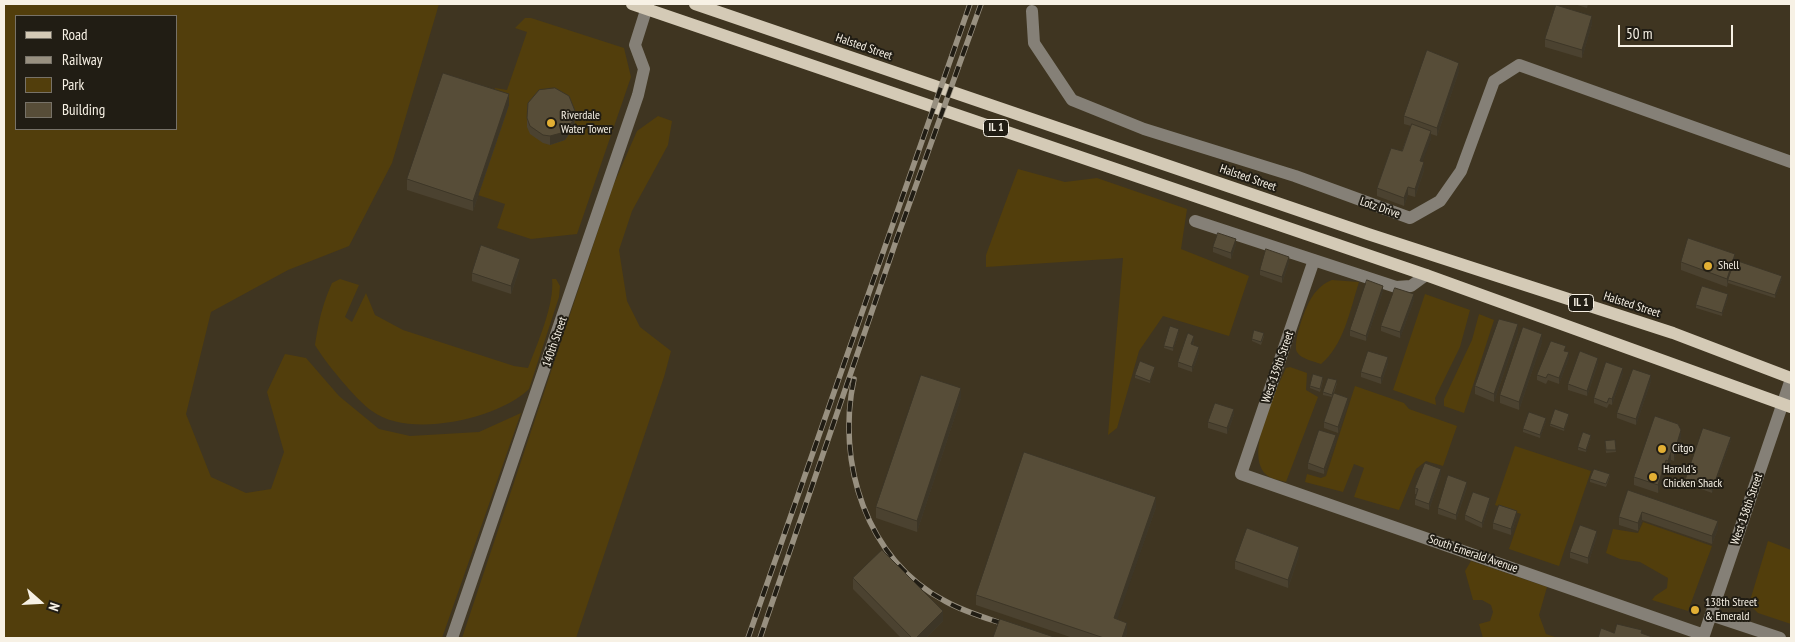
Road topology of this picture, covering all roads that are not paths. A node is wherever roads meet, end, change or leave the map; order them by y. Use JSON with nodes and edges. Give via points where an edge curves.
{"nodes":[{"id":1,"x":632,"y":4,"type":"edge"},
{"id":2,"x":648,"y":4,"type":"edge"},
{"id":3,"x":695,"y":4,"type":"edge"},
{"id":4,"x":1032,"y":11,"type":"dead end"},
{"id":5,"x":1791,"y":162,"type":"edge"},
{"id":6,"x":1194,"y":220,"type":"dead end"},
{"id":7,"x":1314,"y":260,"type":"junction"},
{"id":8,"x":1426,"y":275,"type":"junction"},
{"id":9,"x":1791,"y":378,"type":"edge"},
{"id":10,"x":1787,"y":406,"type":"edge"},
{"id":11,"x":1241,"y":474,"type":"joint"},
{"id":12,"x":1711,"y":615,"type":"junction"},
{"id":13,"x":1704,"y":637,"type":"edge"},
{"id":14,"x":452,"y":638,"type":"edge"},
{"id":15,"x":1780,"y":638,"type":"edge"}],
"edges":[{"from":1,"to":8,"type":"main road","number":"IL 1"},
{"from":2,"to":14,"type":"street","name":"140th Street","via":[[635,45],[644,69],[638,95]]},
{"from":3,"to":9,"type":"main road","name":"Halsted Street","number":"IL 1","via":[[1368,234],[1673,333]]},
{"from":4,"to":5,"type":"street","name":"Lotz Drive","via":[[1034,43],[1072,100],[1144,129],[1295,176],[1410,218],[1440,200],[1461,171],[1494,81],[1519,65]]},
{"from":6,"to":7,"type":"street"},
{"from":7,"to":8,"type":"street","via":[[1396,287],[1411,286]]},
{"from":7,"to":11,"type":"street","name":"West 139th Street"},
{"from":8,"to":10,"type":"main road","number":"IL 1"},
{"from":9,"to":10,"type":"street","name":"West 138th Street"},
{"from":10,"to":12,"type":"street","name":"West 138th Street"},
{"from":11,"to":13,"type":"street","name":"South Emerald Avenue"},
{"from":12,"to":13,"type":"street","name":"West 138th Street"},
{"from":12,"to":15,"type":"street"}]}
